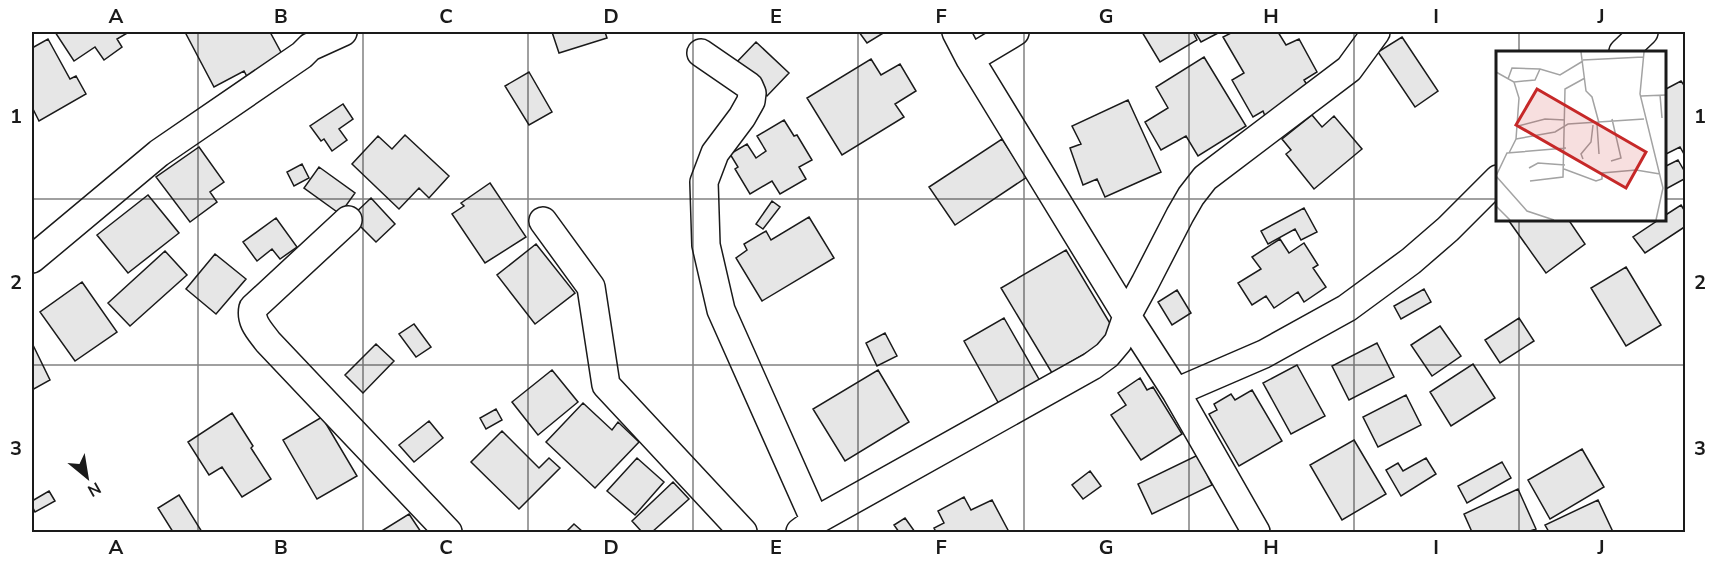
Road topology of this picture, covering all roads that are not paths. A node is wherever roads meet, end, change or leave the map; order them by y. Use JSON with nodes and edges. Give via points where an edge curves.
{"nodes":[{"id":1,"x":343,"y":32,"type":"edge"},
{"id":2,"x":956,"y":32,"type":"edge"},
{"id":3,"x":1015,"y":32,"type":"edge"},
{"id":4,"x":1376,"y":32,"type":"edge"},
{"id":5,"x":1644,"y":32,"type":"edge"},
{"id":6,"x":1624,"y":51,"type":"edge"},
{"id":7,"x":701,"y":53,"type":"dead end"},
{"id":8,"x":970,"y":59,"type":"junction"},
{"id":9,"x":1496,"y":181,"type":"edge"},
{"id":10,"x":348,"y":220,"type":"dead end"},
{"id":11,"x":543,"y":221,"type":"dead end"},
{"id":12,"x":32,"y":259,"type":"edge"},
{"id":13,"x":1127,"y":316,"type":"junction"},
{"id":14,"x":1176,"y":392,"type":"junction"},
{"id":15,"x":808,"y":527,"type":"edge"},
{"id":16,"x":448,"y":532,"type":"edge"},
{"id":17,"x":743,"y":532,"type":"edge"},
{"id":18,"x":1256,"y":532,"type":"edge"}],
"edges":[{"from":1,"to":12,"type":"street","via":[[310,47],[159,153]]},
{"from":2,"to":8,"type":"street"},
{"from":3,"to":8,"type":"street"},
{"from":4,"to":13,"type":"street","via":[[1349,69],[1205,178],[1180,215]]},
{"from":5,"to":6,"type":"street"},
{"from":7,"to":15,"type":"street","via":[[749,86],[752,93],[742,117],[715,153],[704,182],[706,245],[721,310]]},
{"from":8,"to":13,"type":"street"},
{"from":9,"to":14,"type":"street","via":[[1411,261],[1347,308],[1264,354]]},
{"from":10,"to":16,"type":"street","via":[[253,308],[251,316],[268,342]]},
{"from":11,"to":17,"type":"street","via":[[591,287],[606,385]]},
{"from":13,"to":14,"type":"street"},
{"from":13,"to":15,"type":"street","via":[[1118,342],[1092,366]]},
{"from":14,"to":18,"type":"street"}]}
